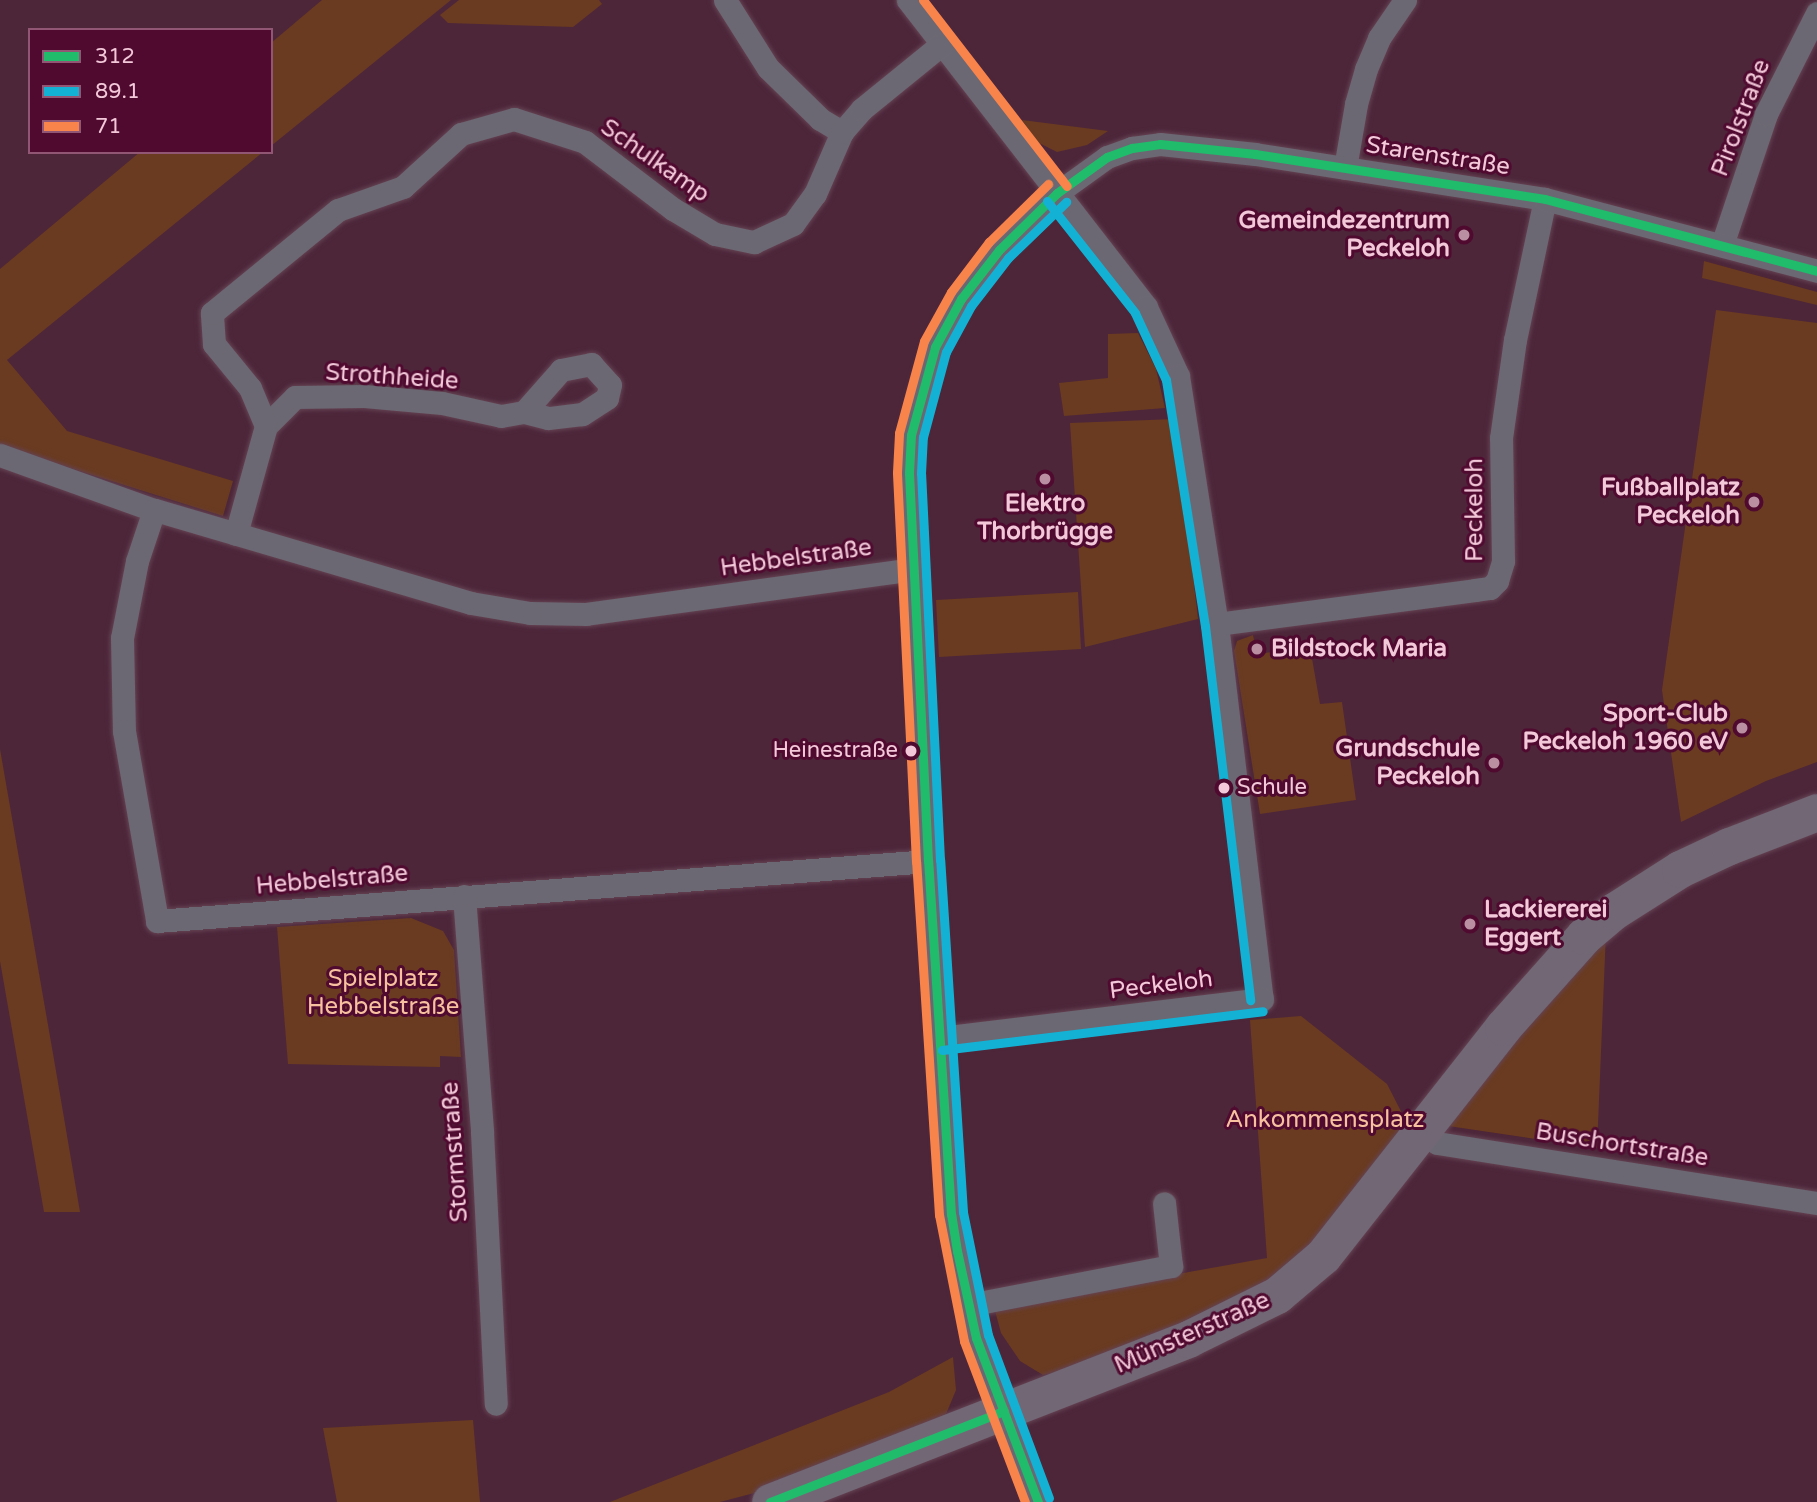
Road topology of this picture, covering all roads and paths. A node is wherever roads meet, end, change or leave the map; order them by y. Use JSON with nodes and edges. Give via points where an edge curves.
{"nodes":[{"id":1,"x":725,"y":0,"type":"edge"},
{"id":2,"x":908,"y":0,"type":"edge"},
{"id":3,"x":1405,"y":0,"type":"edge"},
{"id":4,"x":1817,"y":13,"type":"edge"},
{"id":5,"x":942,"y":44,"type":"junction"},
{"id":6,"x":842,"y":132,"type":"junction"},
{"id":7,"x":1345,"y":168,"type":"junction"},
{"id":8,"x":1057,"y":193,"type":"junction"},
{"id":9,"x":1545,"y":199,"type":"junction"},
{"id":10,"x":1722,"y":245,"type":"junction"},
{"id":11,"x":1817,"y":271,"type":"edge"},
{"id":12,"x":524,"y":412,"type":"dead end"},
{"id":13,"x":266,"y":426,"type":"junction"},
{"id":14,"x":0,"y":456,"type":"edge"},
{"id":15,"x":154,"y":510,"type":"junction"},
{"id":16,"x":236,"y":534,"type":"junction"},
{"id":17,"x":914,"y":569,"type":"junction"},
{"id":18,"x":1217,"y":624,"type":"junction"},
{"id":19,"x":1817,"y":812,"type":"edge"},
{"id":20,"x":928,"y":861,"type":"junction"},
{"id":21,"x":464,"y":896,"type":"junction"},
{"id":22,"x":941,"y":1038,"type":"junction"},
{"id":23,"x":1423,"y":1130,"type":"junction"},
{"id":24,"x":1164,"y":1203,"type":"dead end"},
{"id":25,"x":1817,"y":1203,"type":"edge"},
{"id":26,"x":968,"y":1305,"type":"junction"},
{"id":27,"x":496,"y":1404,"type":"dead end"},
{"id":28,"x":1004,"y":1411,"type":"junction"},
{"id":29,"x":771,"y":1502,"type":"edge"},
{"id":30,"x":1038,"y":1502,"type":"edge"}],
"edges":[{"from":1,"to":6,"type":"street","via":[[768,68],[820,119]]},
{"from":2,"to":5,"type":"street","name":"Peckeloh"},
{"from":3,"to":7,"type":"street","via":[[1379,38],[1366,69]]},
{"from":4,"to":10,"type":"street","name":"Pirolstraße","via":[[1766,114]]},
{"from":5,"to":6,"type":"street","name":"Schulkamp","via":[[862,109]]},
{"from":5,"to":8,"type":"street","name":"Peckeloh"},
{"from":6,"to":13,"type":"street","name":"Schulkamp","via":[[815,194],[793,224],[754,242],[715,234],[673,209],[585,142],[514,119],[461,134],[403,187],[338,211],[212,313],[214,344],[250,388]]},
{"from":7,"to":8,"type":"street","name":"Starenstraße","via":[[1160,144],[1107,157]]},
{"from":7,"to":9,"type":"street","name":"Starenstraße"},
{"from":8,"to":17,"type":"street","via":[[999,250],[961,299],[935,346],[911,435]]},
{"from":8,"to":18,"type":"street","name":"Peckeloh","via":[[1146,307],[1178,376]]},
{"from":9,"to":10,"type":"street","name":"Starenstraße"},
{"from":9,"to":18,"type":"street","name":"Peckeloh","via":[[1515,340],[1501,438],[1503,561],[1497,581],[1475,590]]},
{"from":10,"to":11,"type":"street","name":"Starenstraße"},
{"from":12,"to":13,"type":"street","name":"Strothheide","via":[[500,416],[442,403],[364,396],[295,397]]},
{"from":13,"to":16,"type":"street"},
{"from":14,"to":15,"type":"street","name":"Hebbelstraße"},
{"from":15,"to":16,"type":"street","name":"Hebbelstraße"},
{"from":15,"to":21,"type":"street","name":"Hebbelstraße","via":[[137,561],[122,638],[124,731],[157,921]]},
{"from":16,"to":17,"type":"street","name":"Hebbelstraße","via":[[471,603],[530,613],[586,614]]},
{"from":17,"to":20,"type":"street"},
{"from":18,"to":22,"type":"street","name":"Peckeloh","via":[[1262,999]]},
{"from":19,"to":23,"type":"main road","name":"Münsterstraße","via":[[1680,869],[1614,911],[1545,977]]},
{"from":20,"to":21,"type":"street","name":"Hebbelstraße"},
{"from":20,"to":22,"type":"street"},
{"from":21,"to":27,"type":"street","name":"Stormstraße"},
{"from":22,"to":26,"type":"street","via":[[951,1214]]},
{"from":23,"to":25,"type":"street","name":"Buschortstraße","via":[[1437,1143]]},
{"from":23,"to":28,"type":"main road","name":"Münsterstraße","via":[[1323,1256],[1277,1295],[1188,1339]]},
{"from":24,"to":26,"type":"street","via":[[1171,1266]]},
{"from":26,"to":28,"type":"street"},
{"from":28,"to":29,"type":"main road","name":"Münsterstraße"},
{"from":28,"to":30,"type":"street"}]}
